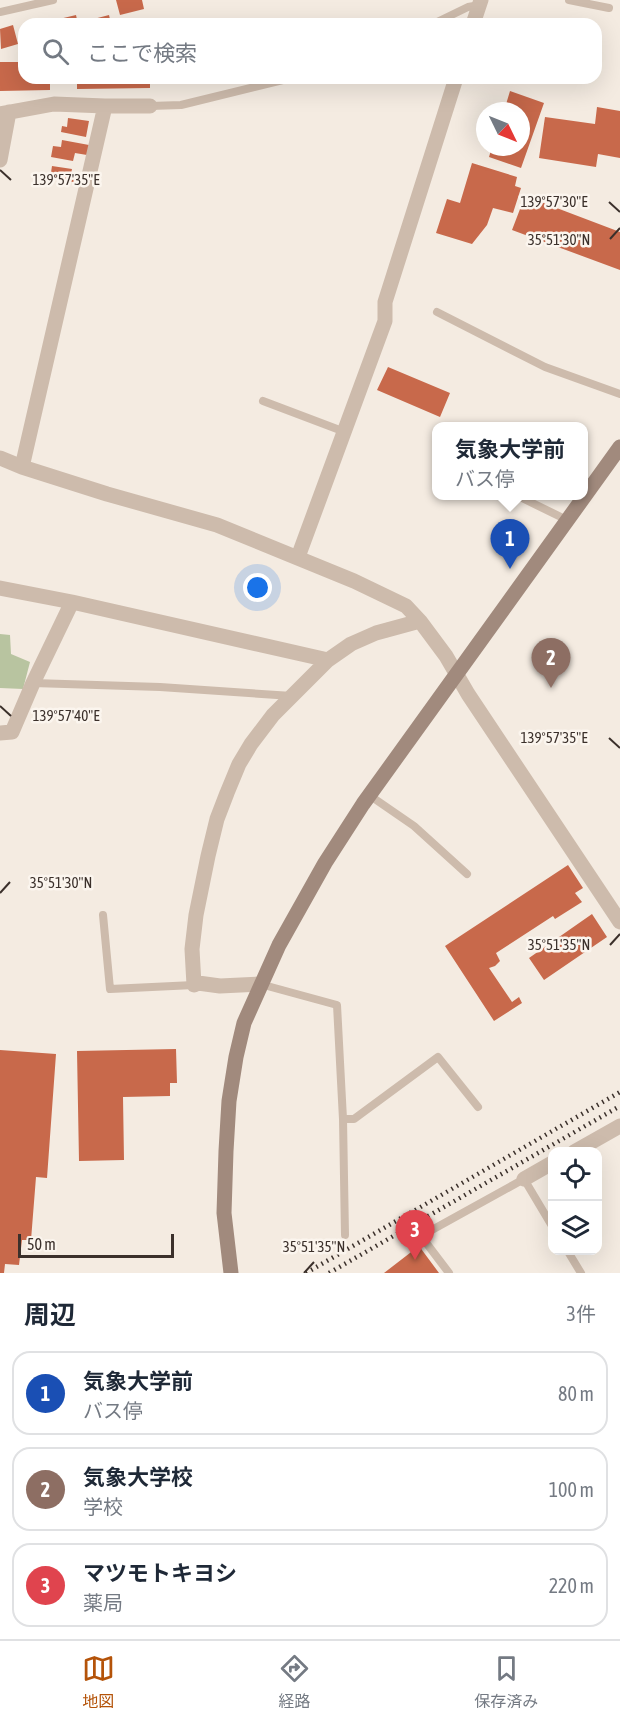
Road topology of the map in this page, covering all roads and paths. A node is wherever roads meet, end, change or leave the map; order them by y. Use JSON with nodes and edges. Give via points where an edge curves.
{"nodes":[{"id":1,"x":53,"y":0,"type":"edge"},
{"id":2,"x":569,"y":0,"type":"edge"},
{"id":3,"x":480,"y":2,"type":"edge"},
{"id":4,"x":609,"y":8,"type":"dead end"},
{"id":5,"x":0,"y":12,"type":"edge"},
{"id":6,"x":445,"y":18,"type":"edge"},
{"id":7,"x":476,"y":18,"type":"edge"},
{"id":8,"x":267,"y":84,"type":"edge"},
{"id":9,"x":454,"y":84,"type":"edge"},
{"id":10,"x":105,"y":106,"type":"junction"},
{"id":11,"x":150,"y":106,"type":"joint"},
{"id":12,"x":5,"y":113,"type":"edge"},
{"id":13,"x":0,"y":160,"type":"edge"},
{"id":14,"x":437,"y":312,"type":"dead end"},
{"id":15,"x":620,"y":394,"type":"edge"},
{"id":16,"x":262,"y":401,"type":"dead end"},
{"id":17,"x":345,"y":432,"type":"junction"},
{"id":18,"x":620,"y":447,"type":"edge"},
{"id":19,"x":0,"y":458,"type":"edge"},
{"id":20,"x":22,"y":467,"type":"junction"},
{"id":21,"x":588,"y":491,"type":"edge"},
{"id":22,"x":528,"y":500,"type":"edge"},
{"id":23,"x":582,"y":500,"type":"edge"},
{"id":24,"x":567,"y":520,"type":"junction"},
{"id":25,"x":298,"y":558,"type":"junction"},
{"id":26,"x":0,"y":588,"type":"edge"},
{"id":27,"x":72,"y":602,"type":"junction"},
{"id":28,"x":420,"y":621,"type":"junction"},
{"id":29,"x":328,"y":660,"type":"junction"},
{"id":30,"x":457,"y":674,"type":"junction"},
{"id":31,"x":33,"y":682,"type":"junction"},
{"id":32,"x":292,"y":696,"type":"junction"},
{"id":33,"x":0,"y":732,"type":"edge"},
{"id":34,"x":369,"y":795,"type":"junction"},
{"id":35,"x":467,"y":874,"type":"dead end"},
{"id":36,"x":103,"y":915,"type":"dead end"},
{"id":37,"x":620,"y":922,"type":"edge"},
{"id":38,"x":260,"y":984,"type":"junction"},
{"id":39,"x":194,"y":985,"type":"junction"},
{"id":40,"x":478,"y":1107,"type":"dead end"},
{"id":41,"x":343,"y":1119,"type":"junction"},
{"id":42,"x":620,"y":1126,"type":"edge"},
{"id":43,"x":583,"y":1147,"type":"edge"},
{"id":44,"x":548,"y":1165,"type":"edge"},
{"id":45,"x":524,"y":1179,"type":"junction"},
{"id":46,"x":548,"y":1219,"type":"edge"},
{"id":47,"x":345,"y":1235,"type":"dead end"},
{"id":48,"x":570,"y":1255,"type":"edge"},
{"id":49,"x":231,"y":1273,"type":"edge"},
{"id":50,"x":449,"y":1273,"type":"edge"},
{"id":51,"x":581,"y":1273,"type":"edge"}],
"edges":[{"from":1,"to":5,"type":"lane"},
{"from":2,"to":4,"type":"lane"},
{"from":3,"to":6,"type":"lane"},
{"from":3,"to":7,"type":"street"},
{"from":8,"to":11,"type":"lane","via":[[181,105]]},
{"from":9,"to":17,"type":"street","via":[[385,302],[385,321]]},
{"from":10,"to":11,"type":"street"},
{"from":10,"to":12,"type":"street","via":[[54,104]]},
{"from":10,"to":20,"type":"street"},
{"from":12,"to":13,"type":"street"},
{"from":14,"to":15,"type":"lane","via":[[545,367]]},
{"from":16,"to":17,"type":"lane"},
{"from":17,"to":25,"type":"street"},
{"from":18,"to":21,"type":"street"},
{"from":19,"to":20,"type":"street"},
{"from":20,"to":25,"type":"street","via":[[218,525]]},
{"from":22,"to":24,"type":"lane"},
{"from":23,"to":24,"type":"street"},
{"from":24,"to":30,"type":"street"},
{"from":25,"to":28,"type":"street","via":[[406,606]]},
{"from":26,"to":27,"type":"street"},
{"from":27,"to":29,"type":"street"},
{"from":27,"to":31,"type":"street"},
{"from":28,"to":29,"type":"street","via":[[376,633]]},
{"from":28,"to":30,"type":"street"},
{"from":29,"to":32,"type":"street"},
{"from":30,"to":34,"type":"street"},
{"from":30,"to":37,"type":"street"},
{"from":31,"to":32,"type":"lane"},
{"from":31,"to":33,"type":"street","via":[[12,732]]},
{"from":32,"to":39,"type":"street","via":[[251,744],[217,819],[196,915],[192,949]]},
{"from":34,"to":35,"type":"lane","via":[[414,826]]},
{"from":34,"to":38,"type":"street","via":[[310,890]]},
{"from":36,"to":39,"type":"lane","via":[[110,988]]},
{"from":38,"to":39,"type":"street"},
{"from":38,"to":41,"type":"lane","via":[[337,1005]]},
{"from":38,"to":49,"type":"street","via":[[244,1023],[229,1101],[224,1213]]},
{"from":40,"to":41,"type":"lane","via":[[438,1057],[354,1119]]},
{"from":41,"to":47,"type":"lane"},
{"from":42,"to":43,"type":"street"},
{"from":44,"to":45,"type":"street"},
{"from":45,"to":46,"type":"lane"},
{"from":45,"to":50,"type":"lane","via":[[422,1236]]},
{"from":48,"to":51,"type":"lane"}]}
